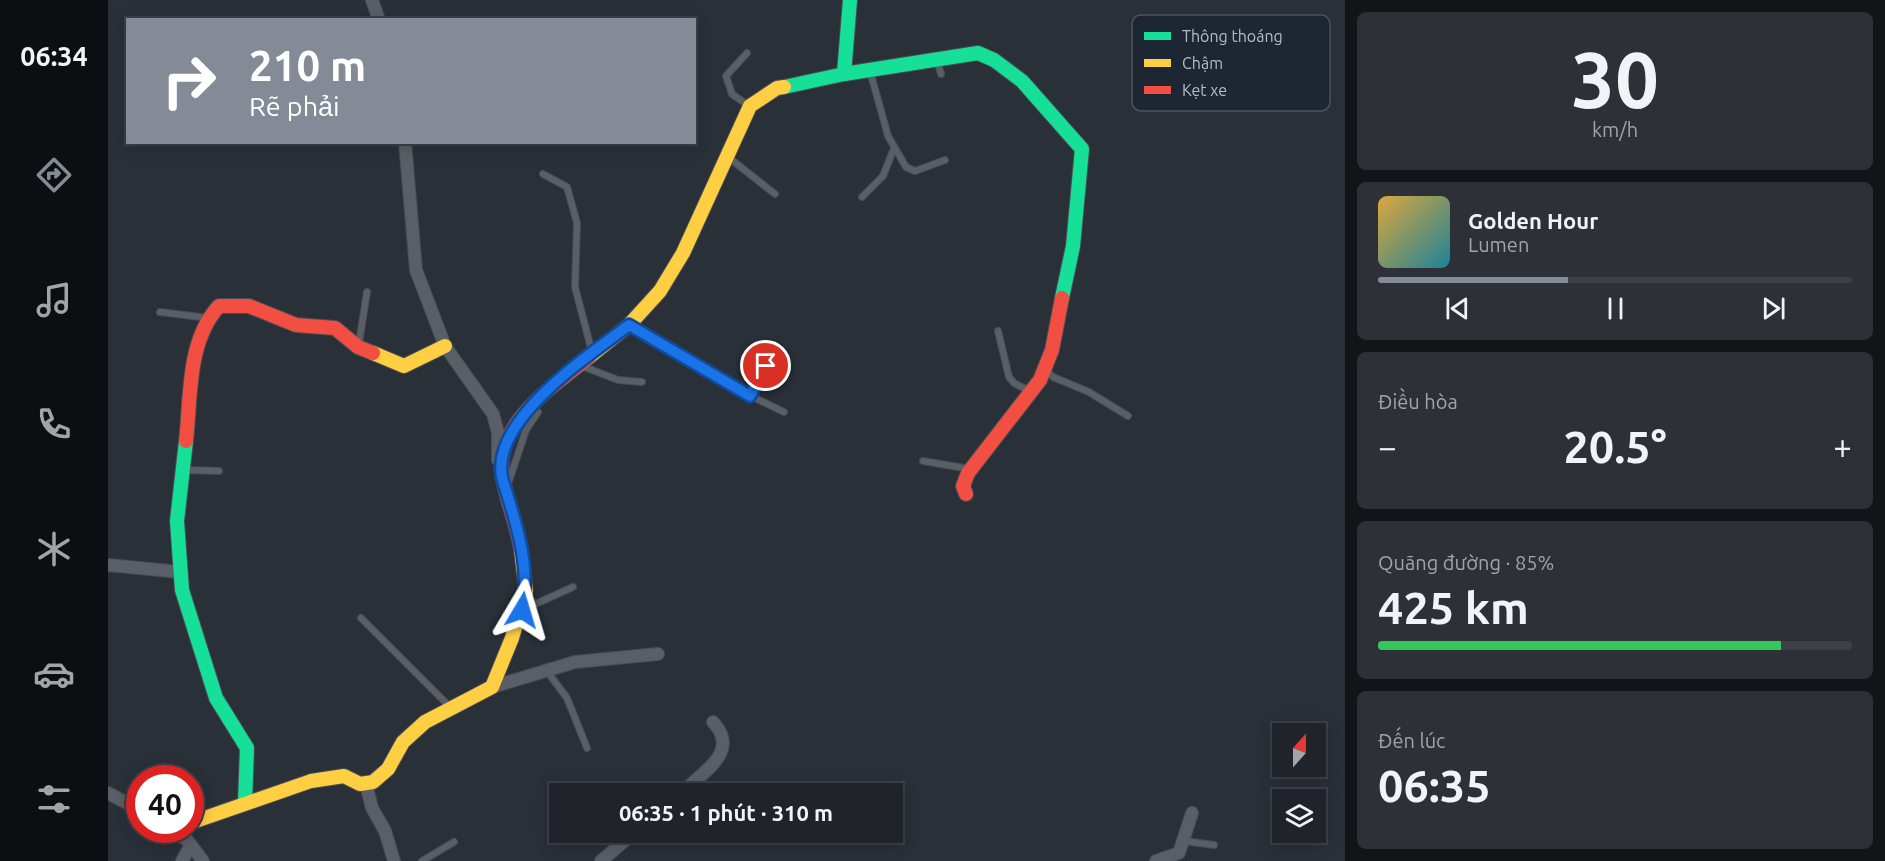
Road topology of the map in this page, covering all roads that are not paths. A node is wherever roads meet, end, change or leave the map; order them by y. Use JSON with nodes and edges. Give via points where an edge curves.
{"nodes":[{"id":1,"x":372,"y":0,"type":"edge"},
{"id":2,"x":850,"y":0,"type":"edge"},
{"id":3,"x":378,"y":18,"type":"edge"},
{"id":4,"x":747,"y":53,"type":"dead end"},
{"id":5,"x":936,"y":59,"type":"junction"},
{"id":6,"x":870,"y":70,"type":"junction"},
{"id":7,"x":844,"y":74,"type":"junction"},
{"id":8,"x":941,"y":74,"type":"dead end"},
{"id":9,"x":750,"y":106,"type":"junction"},
{"id":10,"x":405,"y":144,"type":"edge"},
{"id":11,"x":894,"y":148,"type":"junction"},
{"id":12,"x":728,"y":157,"type":"junction"},
{"id":13,"x":945,"y":160,"type":"dead end"},
{"id":14,"x":543,"y":174,"type":"dead end"},
{"id":15,"x":775,"y":194,"type":"dead end"},
{"id":16,"x":862,"y":197,"type":"dead end"},
{"id":17,"x":367,"y":292,"type":"dead end"},
{"id":18,"x":160,"y":312,"type":"dead end"},
{"id":19,"x":208,"y":318,"type":"junction"},
{"id":20,"x":629,"y":325,"type":"junction"},
{"id":21,"x":998,"y":331,"type":"dead end"},
{"id":22,"x":446,"y":346,"type":"junction"},
{"id":23,"x":358,"y":347,"type":"junction"},
{"id":24,"x":592,"y":353,"type":"junction"},
{"id":25,"x":578,"y":364,"type":"junction"},
{"id":26,"x":766,"y":366,"type":"dead end"},
{"id":27,"x":1046,"y":370,"type":"junction"},
{"id":28,"x":642,"y":382,"type":"dead end"},
{"id":29,"x":1031,"y":392,"type":"junction"},
{"id":30,"x":750,"y":396,"type":"junction"},
{"id":31,"x":538,"y":412,"type":"dead end"},
{"id":32,"x":784,"y":412,"type":"dead end"},
{"id":33,"x":1128,"y":416,"type":"dead end"},
{"id":34,"x":923,"y":461,"type":"dead end"},
{"id":35,"x":182,"y":470,"type":"junction"},
{"id":36,"x":970,"y":470,"type":"junction"},
{"id":37,"x":219,"y":471,"type":"dead end"},
{"id":38,"x":505,"y":484,"type":"junction"},
{"id":39,"x":966,"y":494,"type":"dead end"},
{"id":40,"x":108,"y":565,"type":"edge"},
{"id":41,"x":180,"y":572,"type":"junction"},
{"id":42,"x":573,"y":587,"type":"dead end"},
{"id":43,"x":522,"y":610,"type":"junction"},
{"id":44,"x":361,"y":618,"type":"dead end"},
{"id":45,"x":658,"y":654,"type":"dead end"},
{"id":46,"x":546,"y":669,"type":"junction"},
{"id":47,"x":492,"y":687,"type":"junction"},
{"id":48,"x":450,"y":707,"type":"junction"},
{"id":49,"x":713,"y":722,"type":"dead end"},
{"id":50,"x":587,"y":748,"type":"dead end"},
{"id":51,"x":692,"y":783,"type":"edge"},
{"id":52,"x":360,"y":784,"type":"junction"},
{"id":53,"x":108,"y":793,"type":"edge"},
{"id":54,"x":126,"y":803,"type":"edge"},
{"id":55,"x":245,"y":803,"type":"junction"},
{"id":56,"x":1191,"y":813,"type":"dead end"},
{"id":57,"x":204,"y":818,"type":"edge"},
{"id":58,"x":1184,"y":841,"type":"junction"},
{"id":59,"x":454,"y":842,"type":"dead end"},
{"id":60,"x":189,"y":843,"type":"edge"},
{"id":61,"x":622,"y":843,"type":"edge"},
{"id":62,"x":191,"y":845,"type":"junction"},
{"id":63,"x":1214,"y":845,"type":"dead end"},
{"id":64,"x":182,"y":861,"type":"edge"},
{"id":65,"x":203,"y":861,"type":"edge"},
{"id":66,"x":394,"y":861,"type":"edge"},
{"id":67,"x":422,"y":861,"type":"edge"},
{"id":68,"x":601,"y":861,"type":"edge"},
{"id":69,"x":1156,"y":861,"type":"edge"}],
"edges":[{"from":1,"to":3,"type":"street"},
{"from":2,"to":7,"type":"street"},
{"from":4,"to":9,"type":"lane","via":[[726,76],[732,94]]},
{"from":5,"to":6,"type":"street"},
{"from":5,"to":8,"type":"lane"},
{"from":5,"to":27,"type":"street","via":[[978,53],[995,61],[1036,94],[1082,149],[1073,246]]},
{"from":6,"to":7,"type":"street"},
{"from":6,"to":11,"type":"lane"},
{"from":7,"to":9,"type":"street","via":[[777,88]]},
{"from":9,"to":12,"type":"street"},
{"from":10,"to":22,"type":"street","via":[[416,270]]},
{"from":11,"to":13,"type":"lane","via":[[909,170]]},
{"from":11,"to":16,"type":"lane","via":[[883,176]]},
{"from":12,"to":15,"type":"lane"},
{"from":12,"to":20,"type":"street","via":[[670,277]]},
{"from":14,"to":24,"type":"lane","via":[[567,187],[575,215],[575,287]]},
{"from":17,"to":23,"type":"lane"},
{"from":18,"to":19,"type":"lane"},
{"from":19,"to":23,"type":"street","via":[[219,306],[249,306],[296,325],[335,328]]},
{"from":19,"to":35,"type":"street","via":[[190,376]]},
{"from":20,"to":24,"type":"street"},
{"from":20,"to":30,"type":"lane"},
{"from":21,"to":29,"type":"lane","via":[[1009,377]]},
{"from":22,"to":23,"type":"street","via":[[404,366]]},
{"from":22,"to":38,"type":"street","via":[[493,414],[498,433],[498,464]]},
{"from":24,"to":25,"type":"street"},
{"from":25,"to":28,"type":"lane","via":[[618,380]]},
{"from":25,"to":38,"type":"street","via":[[534,401],[512,431],[504,458]]},
{"from":26,"to":30,"type":"lane"},
{"from":27,"to":29,"type":"street"},
{"from":27,"to":33,"type":"lane"},
{"from":29,"to":36,"type":"street"},
{"from":30,"to":32,"type":"lane"},
{"from":31,"to":38,"type":"lane","via":[[526,430]]},
{"from":34,"to":36,"type":"lane"},
{"from":35,"to":37,"type":"lane"},
{"from":35,"to":41,"type":"street","via":[[177,521]]},
{"from":36,"to":39,"type":"street","via":[[963,486]]},
{"from":38,"to":43,"type":"street","via":[[525,577]]},
{"from":40,"to":41,"type":"street"},
{"from":41,"to":55,"type":"street","via":[[187,609],[216,698],[246,743]]},
{"from":42,"to":43,"type":"lane"},
{"from":43,"to":47,"type":"street"},
{"from":44,"to":48,"type":"lane"},
{"from":45,"to":46,"type":"street","via":[[575,662]]},
{"from":46,"to":47,"type":"street"},
{"from":46,"to":50,"type":"lane","via":[[567,698]]},
{"from":47,"to":48,"type":"street"},
{"from":48,"to":52,"type":"street","via":[[403,742],[382,776]]},
{"from":49,"to":51,"type":"street","via":[[723,738],[720,756]]},
{"from":52,"to":55,"type":"street","via":[[344,776]]},
{"from":52,"to":66,"type":"street","via":[[366,784]]},
{"from":53,"to":54,"type":"street"},
{"from":55,"to":57,"type":"street"},
{"from":56,"to":58,"type":"street"},
{"from":58,"to":63,"type":"lane"},
{"from":58,"to":69,"type":"street","via":[[1179,853]]},
{"from":59,"to":67,"type":"lane"},
{"from":60,"to":62,"type":"street"},
{"from":61,"to":68,"type":"street"},
{"from":62,"to":64,"type":"street"},
{"from":62,"to":65,"type":"street"}]}
